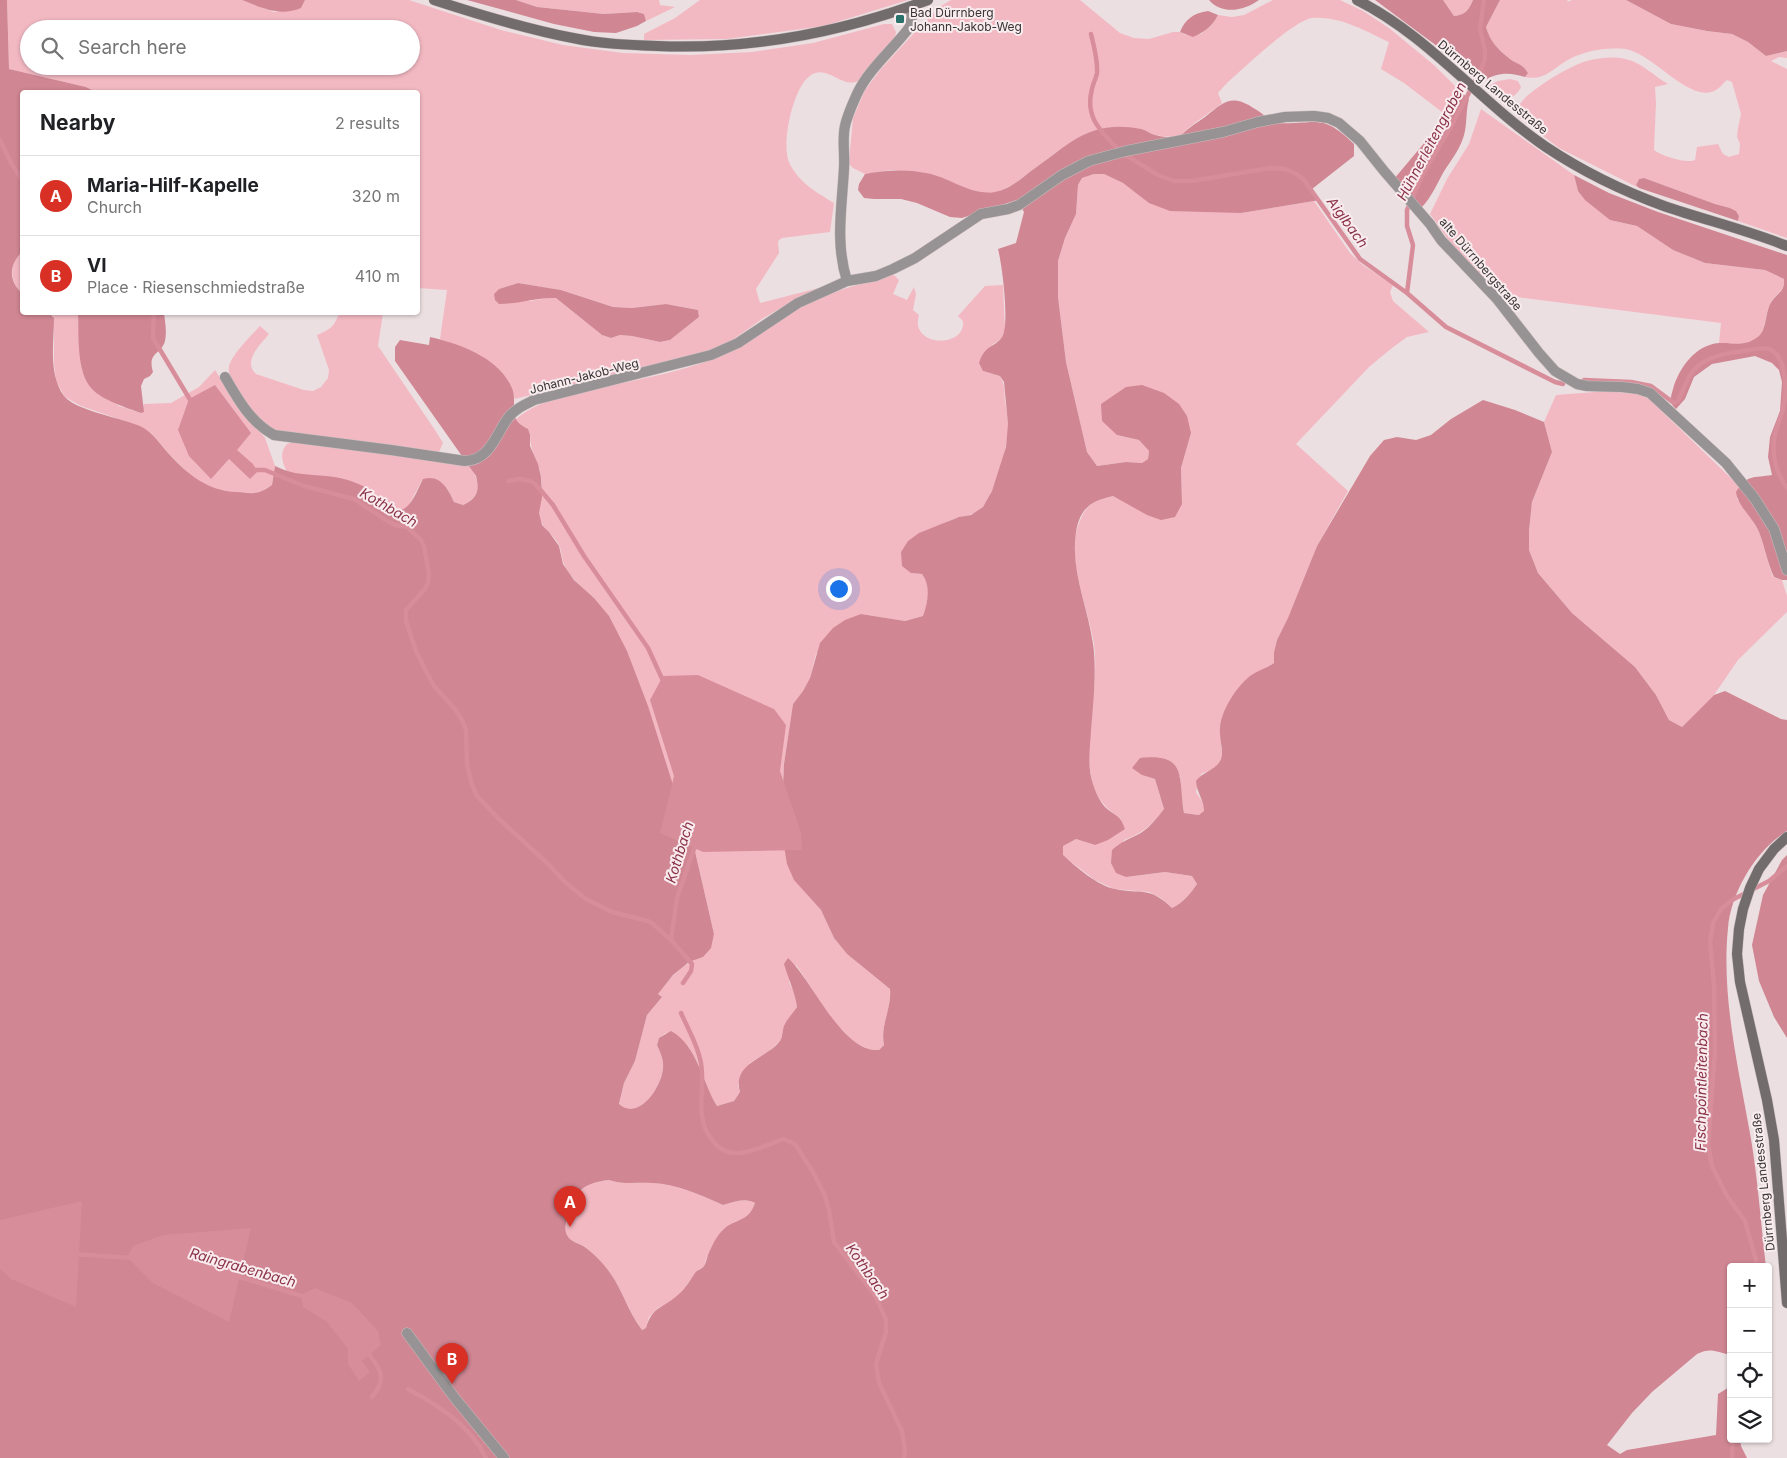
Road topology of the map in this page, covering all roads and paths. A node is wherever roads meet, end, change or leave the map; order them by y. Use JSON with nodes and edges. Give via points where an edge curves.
{"nodes":[{"id":1,"x":434,"y":0,"type":"edge"},
{"id":2,"x":928,"y":0,"type":"edge"},
{"id":3,"x":1357,"y":0,"type":"edge"},
{"id":4,"x":910,"y":7,"type":"junction"},
{"id":5,"x":981,"y":214,"type":"joint"},
{"id":6,"x":1787,"y":246,"type":"edge"},
{"id":7,"x":847,"y":282,"type":"junction"},
{"id":8,"x":225,"y":377,"type":"dead end"},
{"id":9,"x":1787,"y":570,"type":"edge"},
{"id":10,"x":1787,"y":837,"type":"edge"},
{"id":11,"x":1787,"y":1303,"type":"edge"},
{"id":12,"x":407,"y":1333,"type":"dead end"},
{"id":13,"x":504,"y":1458,"type":"edge"}],
"edges":[{"from":1,"to":4,"type":"main road","via":[[575,39],[689,47],[732,46],[819,33]]},
{"from":2,"to":4,"type":"main road"},
{"from":3,"to":6,"type":"main road","name":"Dürrnberg Landesstraße","via":[[1406,31],[1447,63],[1486,101],[1546,147],[1605,181],[1664,205]]},
{"from":4,"to":7,"type":"street","via":[[910,28],[865,80],[845,126],[840,250]]},
{"from":5,"to":7,"type":"street","name":"Johann-Jakob-Weg","via":[[915,258],[876,276]]},
{"from":5,"to":9,"type":"street","name":"alte Dürrnbergstraße","via":[[1019,204],[1062,174],[1099,157],[1285,117],[1328,118],[1360,141],[1441,240],[1497,299],[1551,368],[1573,383],[1650,393],[1726,464],[1766,515]]},
{"from":7,"to":8,"type":"street","name":"Johann-Jakob-Weg","via":[[798,303],[738,343],[711,355],[520,406],[491,447],[474,461],[274,436],[252,417]]},
{"from":10,"to":11,"type":"main road","name":"Dürrnberg Landesstraße","via":[[1759,869],[1750,888],[1743,909],[1737,954],[1740,982],[1774,1140]]},
{"from":12,"to":13,"type":"street"}]}
